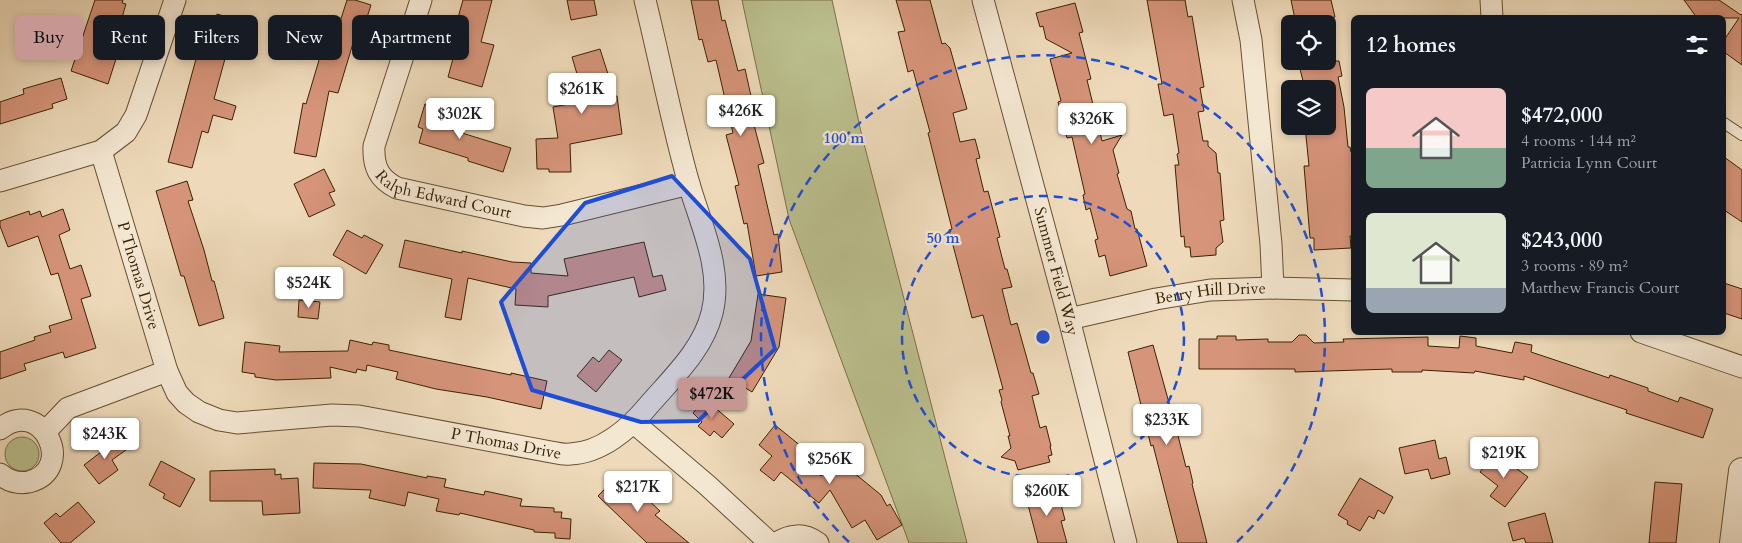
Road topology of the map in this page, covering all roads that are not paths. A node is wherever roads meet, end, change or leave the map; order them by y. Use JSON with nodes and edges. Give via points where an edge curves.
{"nodes":[{"id":1,"x":175,"y":0,"type":"edge"},
{"id":2,"x":420,"y":0,"type":"edge"},
{"id":3,"x":645,"y":0,"type":"edge"},
{"id":4,"x":983,"y":0,"type":"edge"},
{"id":5,"x":1243,"y":0,"type":"edge"},
{"id":6,"x":1491,"y":0,"type":"edge"},
{"id":7,"x":1492,"y":15,"type":"edge"},
{"id":8,"x":1726,"y":124,"type":"edge"},
{"id":9,"x":1742,"y":135,"type":"edge"},
{"id":10,"x":100,"y":150,"type":"junction"},
{"id":11,"x":0,"y":180,"type":"edge"},
{"id":12,"x":689,"y":184,"type":"junction"},
{"id":13,"x":1273,"y":288,"type":"junction"},
{"id":14,"x":1351,"y":290,"type":"edge"},
{"id":15,"x":1069,"y":319,"type":"junction"},
{"id":16,"x":1650,"y":335,"type":"edge"},
{"id":17,"x":1742,"y":367,"type":"edge"},
{"id":18,"x":167,"y":371,"type":"junction"},
{"id":19,"x":634,"y":423,"type":"junction"},
{"id":20,"x":0,"y":429,"type":"edge"},
{"id":21,"x":45,"y":432,"type":"junction"},
{"id":22,"x":1742,"y":471,"type":"edge"},
{"id":23,"x":0,"y":474,"type":"edge"},
{"id":24,"x":770,"y":543,"type":"edge"},
{"id":25,"x":777,"y":543,"type":"edge"},
{"id":26,"x":818,"y":543,"type":"edge"},
{"id":27,"x":1126,"y":543,"type":"edge"},
{"id":28,"x":1733,"y":543,"type":"edge"}],
"edges":[{"from":1,"to":10,"type":"street","via":[[136,115],[126,132]]},
{"from":2,"to":12,"type":"street","name":"Ralph Edward Court","via":[[374,146],[376,167],[386,183],[543,218]]},
{"from":3,"to":12,"type":"street","name":"P Thomas Drive"},
{"from":4,"to":15,"type":"street","name":"Summer Field Way"},
{"from":5,"to":13,"type":"street","via":[[1251,40]]},
{"from":6,"to":7,"type":"street"},
{"from":8,"to":9,"type":"lane"},
{"from":10,"to":11,"type":"street"},
{"from":10,"to":18,"type":"street","name":"P Thomas Drive"},
{"from":12,"to":19,"type":"street","name":"P Thomas Drive","via":[[712,254],[716,293],[712,314],[700,344]]},
{"from":13,"to":14,"type":"street","name":"Berry Hill Drive"},
{"from":13,"to":15,"type":"street","name":"Berry Hill Drive","via":[[1210,290]]},
{"from":15,"to":27,"type":"street","name":"Summer Field Way"},
{"from":16,"to":17,"type":"street"},
{"from":18,"to":19,"type":"street","name":"P Thomas Drive","via":[[186,403],[199,412],[236,423],[332,415],[359,416],[568,454],[608,441]]},
{"from":18,"to":21,"type":"street","via":[[68,408]]},
{"from":19,"to":24,"type":"street"},
{"from":20,"to":21,"type":"street","via":[[23,420]]},
{"from":21,"to":23,"type":"street","via":[[52,450],[51,461],[43,474],[20,482]]},
{"from":22,"to":28,"type":"street"},
{"from":25,"to":26,"type":"street","via":[[788,537],[801,536]]}]}
